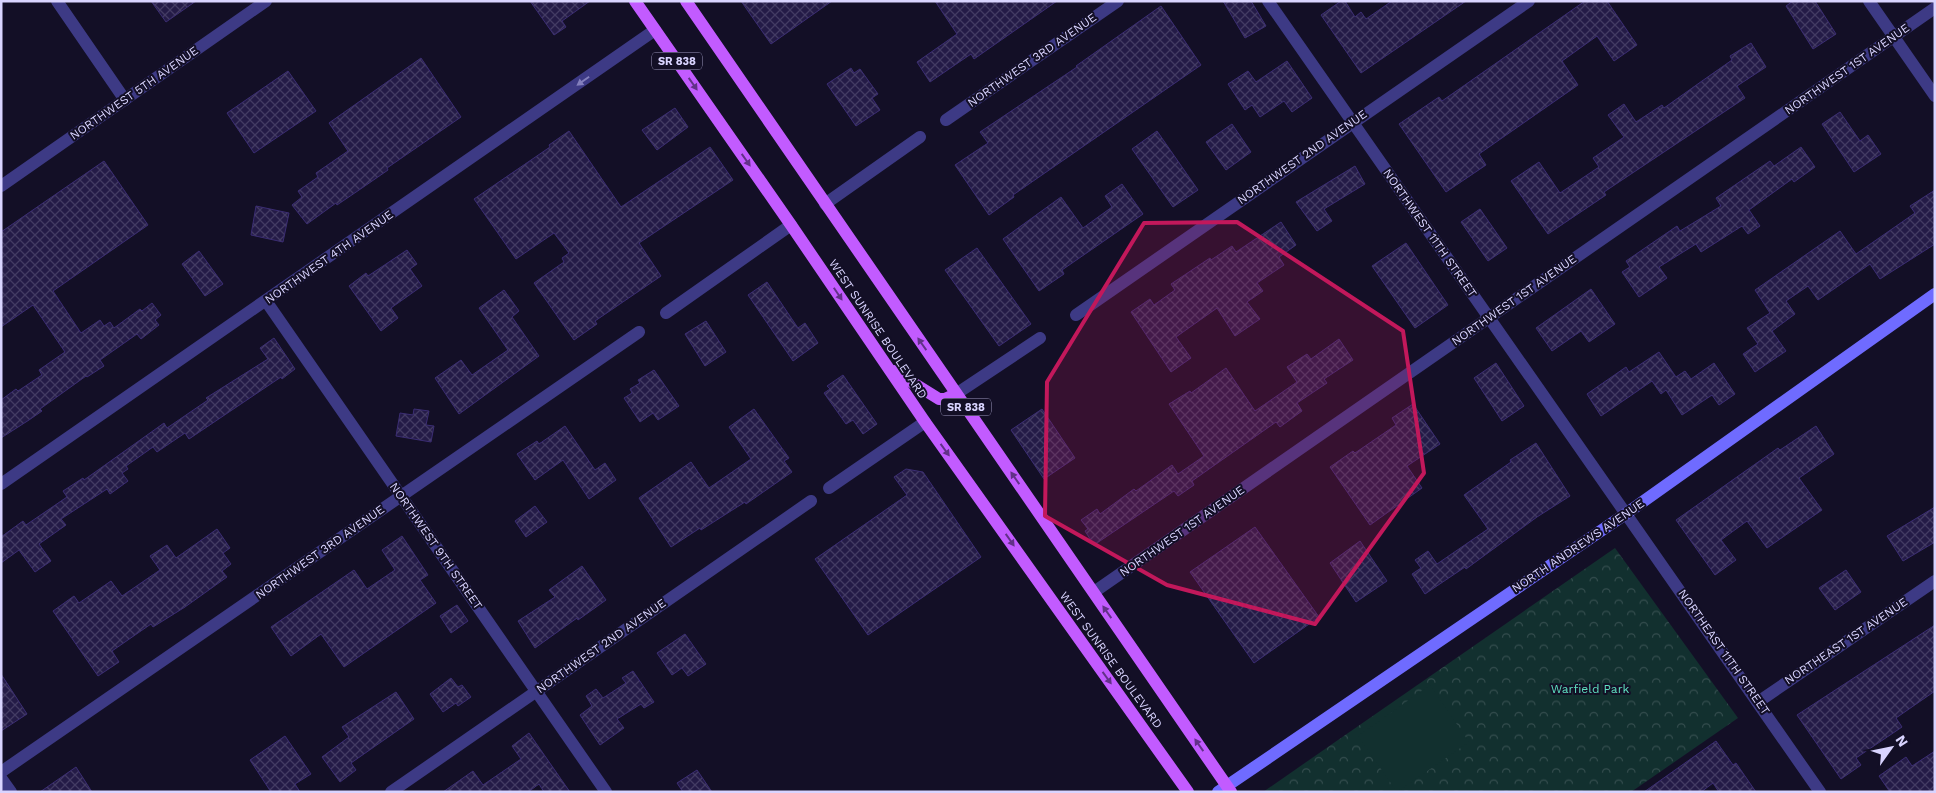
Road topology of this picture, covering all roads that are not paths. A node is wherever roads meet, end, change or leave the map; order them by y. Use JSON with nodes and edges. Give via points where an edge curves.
{"nodes":[{"id":1,"x":58,"y":1,"type":"edge"},
{"id":2,"x":266,"y":1,"type":"edge"},
{"id":3,"x":635,"y":1,"type":"edge"},
{"id":4,"x":1118,"y":1,"type":"edge"},
{"id":5,"x":1268,"y":1,"type":"edge"},
{"id":6,"x":1529,"y":1,"type":"edge"},
{"id":7,"x":1869,"y":1,"type":"edge"},
{"id":8,"x":691,"y":3,"type":"edge"},
{"id":9,"x":1935,"y":8,"type":"edge"},
{"id":10,"x":655,"y":30,"type":"junction"},
{"id":11,"x":1894,"y":37,"type":"junction"},
{"id":12,"x":1935,"y":96,"type":"edge"},
{"id":13,"x":125,"y":100,"type":"junction"},
{"id":14,"x":946,"y":120,"type":"dead end"},
{"id":15,"x":1353,"y":122,"type":"junction"},
{"id":16,"x":920,"y":138,"type":"dead end"},
{"id":17,"x":1,"y":186,"type":"edge"},
{"id":18,"x":825,"y":204,"type":"junction"},
{"id":19,"x":791,"y":225,"type":"junction"},
{"id":20,"x":1935,"y":294,"type":"edge"},
{"id":21,"x":266,"y":301,"type":"junction"},
{"id":22,"x":666,"y":313,"type":"dead end"},
{"id":23,"x":1076,"y":315,"type":"dead end"},
{"id":24,"x":1490,"y":317,"type":"junction"},
{"id":25,"x":639,"y":332,"type":"dead end"},
{"id":26,"x":1040,"y":338,"type":"dead end"},
{"id":27,"x":888,"y":367,"type":"junction"},
{"id":28,"x":956,"y":394,"type":"junction"},
{"id":29,"x":925,"y":422,"type":"junction"},
{"id":30,"x":1,"y":484,"type":"edge"},
{"id":31,"x":829,"y":488,"type":"dead end"},
{"id":32,"x":402,"y":496,"type":"junction"},
{"id":33,"x":811,"y":501,"type":"dead end"},
{"id":34,"x":1627,"y":513,"type":"junction"},
{"id":35,"x":1935,"y":581,"type":"edge"},
{"id":36,"x":1094,"y":592,"type":"junction"},
{"id":37,"x":537,"y":691,"type":"junction"},
{"id":38,"x":1758,"y":702,"type":"junction"},
{"id":39,"x":1,"y":772,"type":"edge"},
{"id":40,"x":1,"y":778,"type":"edge"},
{"id":41,"x":1225,"y":790,"type":"edge"},
{"id":42,"x":11,"y":792,"type":"edge"},
{"id":43,"x":391,"y":792,"type":"edge"},
{"id":44,"x":606,"y":792,"type":"edge"},
{"id":45,"x":1188,"y":792,"type":"edge"},
{"id":46,"x":1820,"y":792,"type":"edge"}],
"edges":[{"from":1,"to":13,"type":"street"},
{"from":2,"to":13,"type":"street","name":"NORTHWEST 5TH AVENUE"},
{"from":3,"to":10,"type":"main road","name":"WEST SUNRISE BOULEVARD","number":"SR 838"},
{"from":4,"to":14,"type":"street","name":"NORTHWEST 3RD AVENUE"},
{"from":5,"to":15,"type":"street","name":"NORTHWEST 11TH STREET"},
{"from":6,"to":15,"type":"street","name":"NORTHWEST 2ND AVENUE"},
{"from":7,"to":11,"type":"street"},
{"from":8,"to":18,"type":"main road","name":"WEST SUNRISE BOULEVARD","number":"SR 838"},
{"from":9,"to":11,"type":"street","name":"NORTHWEST 1ST AVENUE"},
{"from":10,"to":19,"type":"main road","name":"WEST SUNRISE BOULEVARD","number":"SR 838","one_way":true},
{"from":10,"to":21,"type":"street","name":"NORTHWEST 4TH AVENUE","one_way":true},
{"from":11,"to":12,"type":"street"},
{"from":11,"to":24,"type":"street","name":"NORTHWEST 1ST AVENUE"},
{"from":13,"to":17,"type":"street","name":"NORTHWEST 5TH AVENUE"},
{"from":15,"to":23,"type":"street","name":"NORTHWEST 2ND AVENUE"},
{"from":15,"to":24,"type":"street","name":"NORTHWEST 11TH STREET"},
{"from":16,"to":18,"type":"street"},
{"from":28,"to":18,"type":"main road","name":"WEST SUNRISE BOULEVARD","number":"SR 838","one_way":true},
{"from":19,"to":22,"type":"street"},
{"from":19,"to":27,"type":"main road","name":"WEST SUNRISE BOULEVARD","number":"SR 838","one_way":true},
{"from":20,"to":34,"type":"main road","name":"NORTH ANDREWS AVENUE"},
{"from":21,"to":30,"type":"street","name":"NORTHWEST 4TH AVENUE"},
{"from":21,"to":32,"type":"street","name":"NORTHWEST 9TH STREET"},
{"from":24,"to":34,"type":"street","name":"NORTHWEST 11TH STREET"},
{"from":24,"to":36,"type":"street","name":"NORTHWEST 1ST AVENUE"},
{"from":25,"to":32,"type":"street","name":"NORTHWEST 3RD AVENUE"},
{"from":26,"to":28,"type":"street"},
{"from":27,"to":28,"type":"main road","via":[[939,399]]},
{"from":27,"to":29,"type":"main road","name":"WEST SUNRISE BOULEVARD","number":"SR 838"},
{"from":36,"to":28,"type":"main road","name":"WEST SUNRISE BOULEVARD","number":"SR 838","one_way":true},
{"from":29,"to":31,"type":"street"},
{"from":29,"to":45,"type":"main road","name":"WEST SUNRISE BOULEVARD","number":"SR 838","one_way":true},
{"from":32,"to":37,"type":"street","name":"NORTHWEST 9TH STREET"},
{"from":32,"to":39,"type":"street","name":"NORTHWEST 3RD AVENUE"},
{"from":33,"to":37,"type":"street","name":"NORTHWEST 2ND AVENUE"},
{"from":34,"to":38,"type":"street","name":"NORTHEAST 11TH STREET"},
{"from":34,"to":41,"type":"main road","name":"NORTH ANDREWS AVENUE"},
{"from":35,"to":38,"type":"street","name":"NORTHEAST 1ST AVENUE"},
{"from":41,"to":36,"type":"main road","name":"WEST SUNRISE BOULEVARD","number":"SR 838","one_way":true},
{"from":37,"to":43,"type":"street","name":"NORTHWEST 2ND AVENUE"},
{"from":37,"to":44,"type":"street","name":"NORTHWEST 9TH STREET"},
{"from":38,"to":46,"type":"street","name":"NORTHEAST 11TH STREET"},
{"from":40,"to":42,"type":"street"}]}
